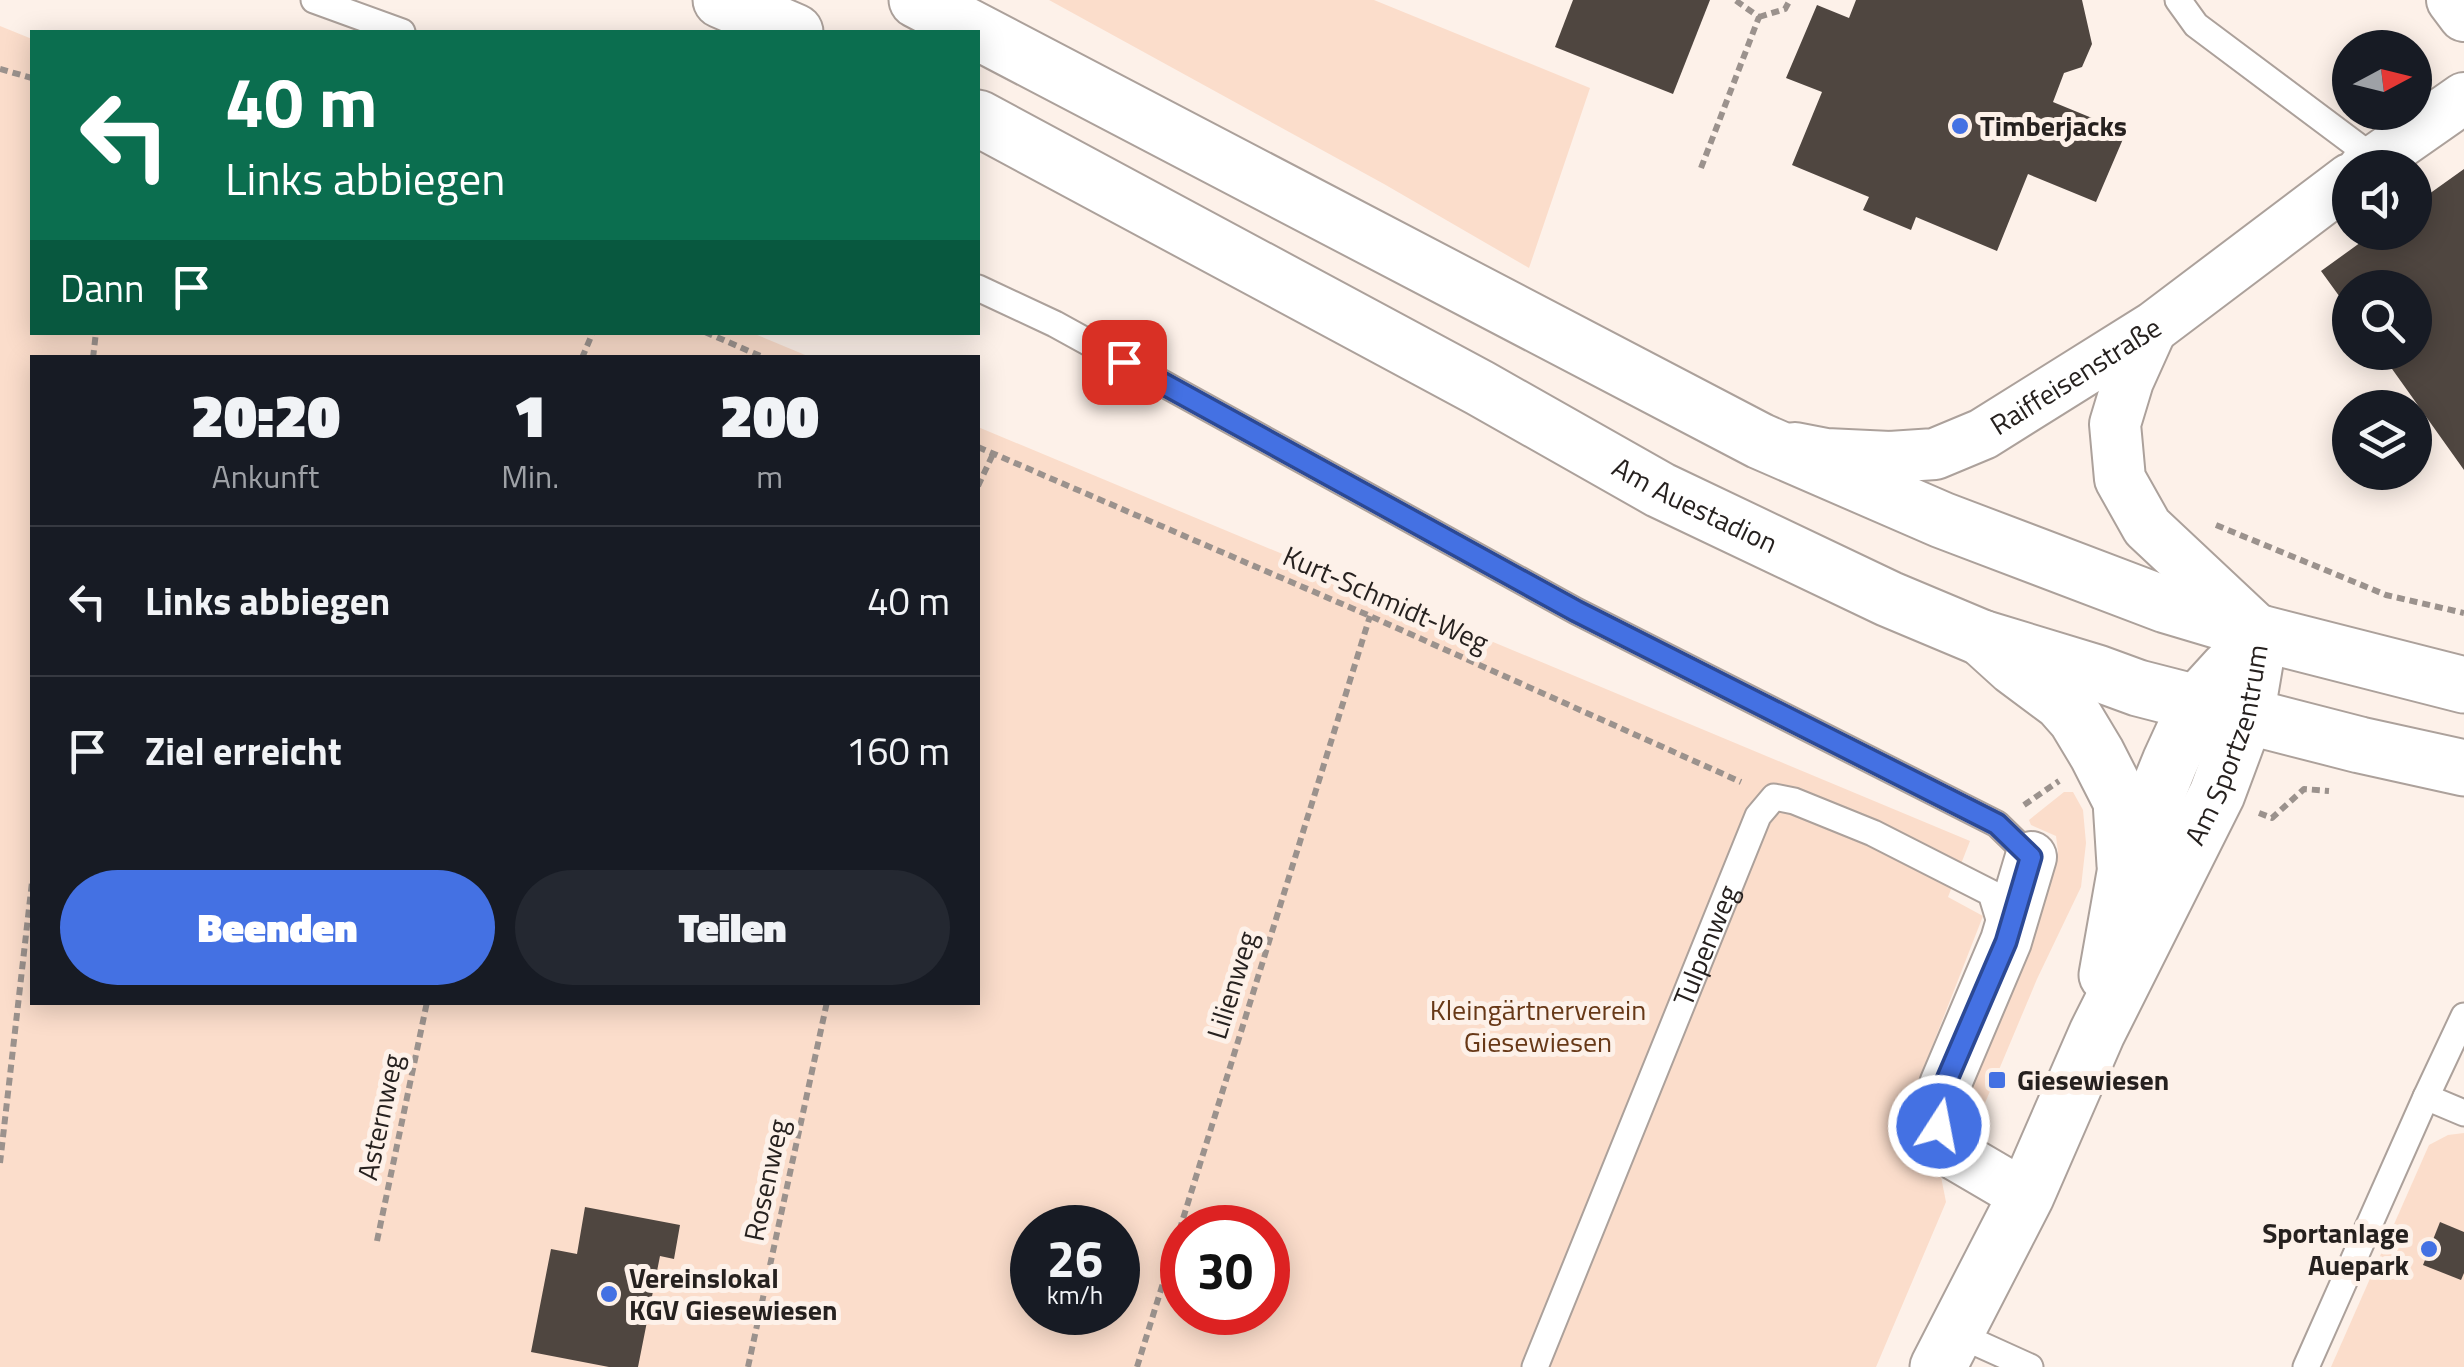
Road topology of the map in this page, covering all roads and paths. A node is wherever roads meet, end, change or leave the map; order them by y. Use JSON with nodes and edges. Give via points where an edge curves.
{"nodes":[{"id":1,"x":314,"y":0,"type":"edge"},
{"id":2,"x":721,"y":0,"type":"edge"},
{"id":3,"x":917,"y":0,"type":"edge"},
{"id":4,"x":1736,"y":0,"type":"edge"},
{"id":5,"x":1790,"y":0,"type":"edge"},
{"id":6,"x":2178,"y":0,"type":"edge"},
{"id":7,"x":2452,"y":0,"type":"edge"},
{"id":8,"x":2464,"y":16,"type":"edge"},
{"id":9,"x":1759,"y":17,"type":"junction"},
{"id":10,"x":396,"y":30,"type":"edge"},
{"id":11,"x":790,"y":30,"type":"edge"},
{"id":12,"x":974,"y":30,"type":"edge"},
{"id":13,"x":980,"y":33,"type":"edge"},
{"id":14,"x":0,"y":69,"type":"edge"},
{"id":15,"x":30,"y":77,"type":"edge"},
{"id":16,"x":2464,"y":98,"type":"edge"},
{"id":17,"x":980,"y":119,"type":"edge"},
{"id":18,"x":2342,"y":150,"type":"edge"},
{"id":19,"x":2389,"y":150,"type":"edge"},
{"id":20,"x":1702,"y":168,"type":"dead end"},
{"id":21,"x":2332,"y":192,"type":"edge"},
{"id":22,"x":980,"y":289,"type":"edge"},
{"id":23,"x":2151,"y":330,"type":"junction"},
{"id":24,"x":712,"y":335,"type":"edge"},
{"id":25,"x":757,"y":355,"type":"edge"},
{"id":26,"x":1760,"y":441,"type":"junction"},
{"id":27,"x":980,"y":448,"type":"edge"},
{"id":28,"x":993,"y":454,"type":"junction"},
{"id":29,"x":980,"y":482,"type":"edge"},
{"id":30,"x":2210,"y":521,"type":"dead end"},
{"id":31,"x":2464,"y":614,"type":"edge"},
{"id":32,"x":1370,"y":616,"type":"junction"},
{"id":33,"x":2260,"y":633,"type":"junction"},
{"id":34,"x":1982,"y":638,"type":"junction"},
{"id":35,"x":2464,"y":686,"type":"edge"},
{"id":36,"x":2221,"y":710,"type":"junction"},
{"id":37,"x":2464,"y":768,"type":"edge"},
{"id":38,"x":2072,"y":771,"type":"dead end"},
{"id":39,"x":1774,"y":797,"type":"junction"},
{"id":40,"x":2014,"y":841,"type":"junction"},
{"id":41,"x":2125,"y":873,"type":"junction"},
{"id":42,"x":30,"y":900,"type":"edge"},
{"id":43,"x":2006,"y":942,"type":"junction"},
{"id":44,"x":426,"y":1005,"type":"edge"},
{"id":45,"x":827,"y":1005,"type":"edge"},
{"id":46,"x":2464,"y":1016,"type":"edge"},
{"id":47,"x":2097,"y":1033,"type":"junction"},
{"id":48,"x":2426,"y":1097,"type":"junction"},
{"id":49,"x":2464,"y":1114,"type":"edge"},
{"id":50,"x":0,"y":1164,"type":"edge"},
{"id":51,"x":2026,"y":1196,"type":"junction"},
{"id":52,"x":377,"y":1241,"type":"dead end"},
{"id":53,"x":1947,"y":1350,"type":"edge"},
{"id":54,"x":748,"y":1367,"type":"edge"},
{"id":55,"x":1137,"y":1367,"type":"edge"},
{"id":56,"x":1534,"y":1367,"type":"edge"},
{"id":57,"x":2030,"y":1367,"type":"edge"},
{"id":58,"x":2306,"y":1367,"type":"edge"}],
"edges":[{"from":1,"to":10,"type":"lane"},
{"from":2,"to":11,"type":"main road"},
{"from":3,"to":12,"type":"main road"},
{"from":4,"to":9,"type":"path"},
{"from":5,"to":9,"type":"path","via":[[1785,9]]},
{"from":6,"to":18,"type":"lane","via":[[2196,26]]},
{"from":7,"to":8,"type":"street"},
{"from":9,"to":20,"type":"path"},
{"from":13,"to":26,"type":"main road"},
{"from":14,"to":15,"type":"path"},
{"from":16,"to":19,"type":"street","name":"Raiffeisenstraße"},
{"from":17,"to":34,"type":"main road","name":"Am Auestadion","via":[[1660,490]]},
{"from":21,"to":23,"type":"street","name":"Raiffeisenstraße"},
{"from":22,"to":40,"type":"lane"},
{"from":23,"to":26,"type":"street","name":"Raiffeisenstraße","via":[[1983,434],[1934,454],[1826,454]]},
{"from":23,"to":33,"type":"street","via":[[2115,424],[2120,479],[2147,527]]},
{"from":24,"to":25,"type":"path"},
{"from":26,"to":33,"type":"main road","via":[[1942,520],[2166,605]]},
{"from":27,"to":28,"type":"path","name":"Kurt-Schmidt-Weg"},
{"from":28,"to":29,"type":"path"},
{"from":28,"to":32,"type":"path","name":"Kurt-Schmidt-Weg"},
{"from":30,"to":31,"type":"path","via":[[2386,595]]},
{"from":32,"to":39,"type":"path","name":"Kurt-Schmidt-Weg"},
{"from":32,"to":55,"type":"path","name":"Lilienweg"},
{"from":33,"to":35,"type":"main road"},
{"from":33,"to":36,"type":"main road","name":"Am Sportzentrum"},
{"from":34,"to":36,"type":"main road","name":"Am Auestadion"},
{"from":34,"to":41,"type":"main road","via":[[2061,702],[2098,754],[2121,800]]},
{"from":36,"to":37,"type":"main road","name":"Am Auestadion"},
{"from":36,"to":41,"type":"main road","name":"Am Sportzentrum","via":[[2170,762]]},
{"from":36,"to":47,"type":"main road","name":"Am Sportzentrum","via":[[2218,794]]},
{"from":38,"to":40,"type":"path"},
{"from":39,"to":43,"type":"lane","via":[[1872,833],[1990,893]]},
{"from":39,"to":56,"type":"lane","name":"Tulpenweg","via":[[1758,816]]},
{"from":40,"to":43,"type":"street"},
{"from":41,"to":47,"type":"main road","name":"Am Sportzentrum"},
{"from":42,"to":50,"type":"path"},
{"from":43,"to":51,"type":"street","via":[[1945,1084],[1939,1126],[1956,1154]]},
{"from":44,"to":52,"type":"path","name":"Asternweg"},
{"from":45,"to":54,"type":"path","name":"Rosenweg"},
{"from":46,"to":48,"type":"lane"},
{"from":47,"to":51,"type":"main road","name":"Am Sportzentrum"},
{"from":48,"to":49,"type":"lane"},
{"from":48,"to":58,"type":"lane"},
{"from":51,"to":53,"type":"main road","name":"Am Sportzentrum"},
{"from":53,"to":57,"type":"lane"}]}
